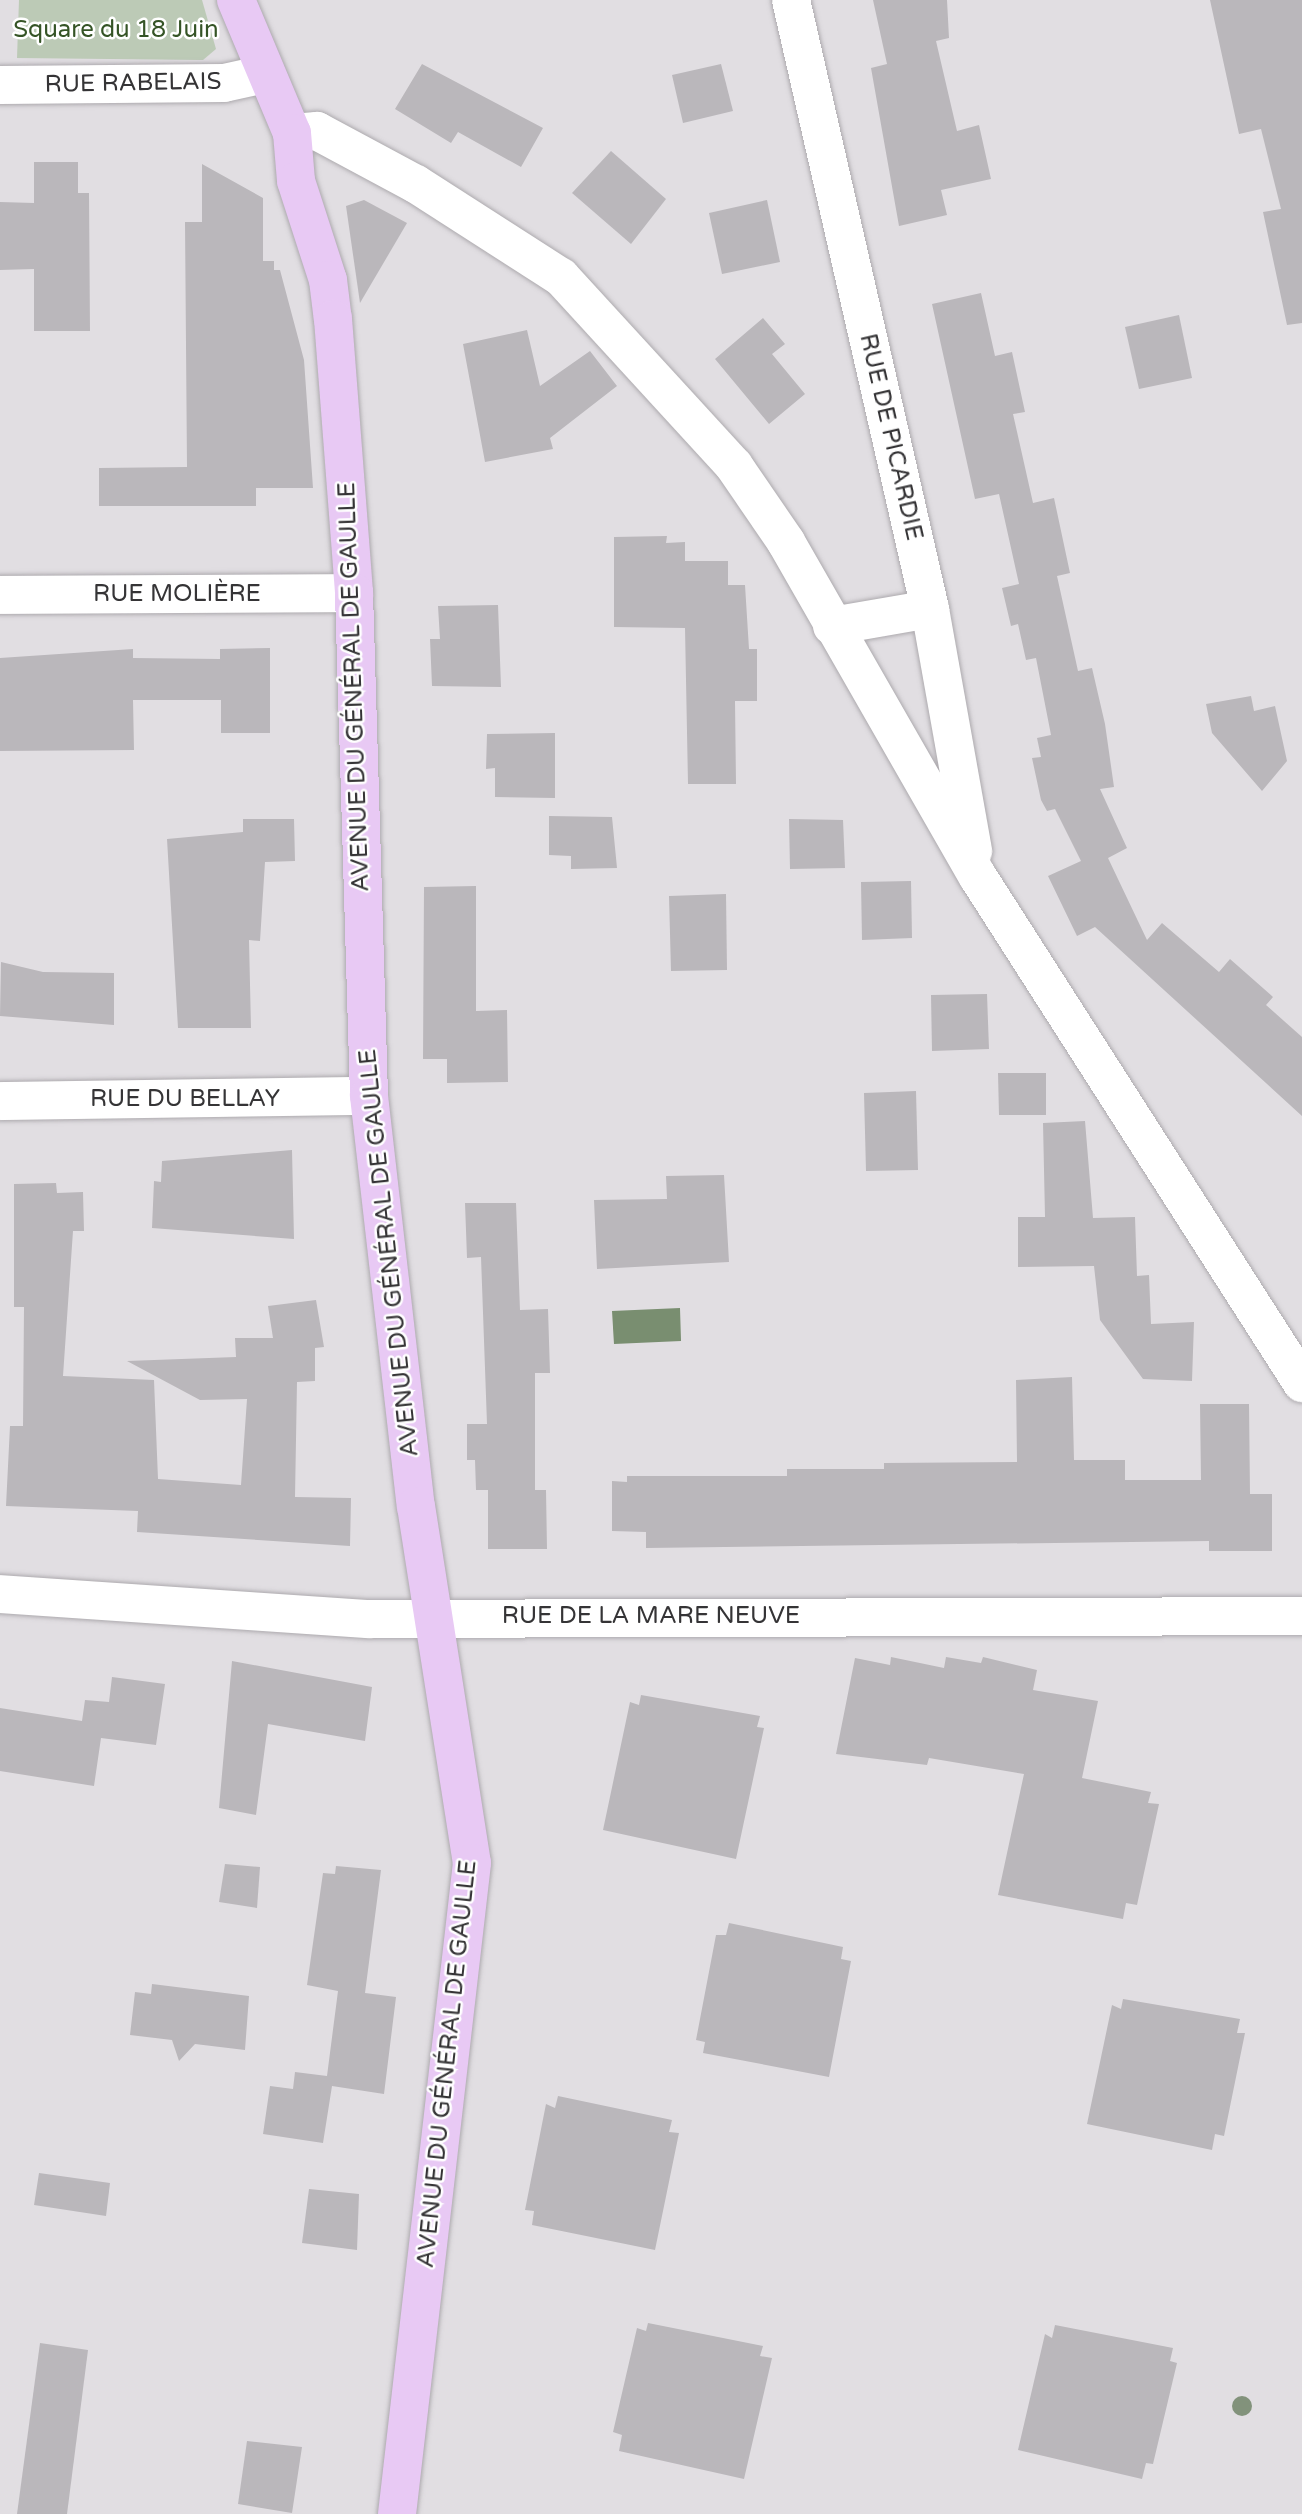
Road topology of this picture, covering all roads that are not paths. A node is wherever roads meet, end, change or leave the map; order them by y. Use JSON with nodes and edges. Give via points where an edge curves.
{"nodes":[{"id":1,"x":236,"y":0,"type":"edge"},
{"id":2,"x":790,"y":0,"type":"edge"},
{"id":3,"x":265,"y":74,"type":"junction"},
{"id":4,"x":0,"y":85,"type":"edge"},
{"id":5,"x":292,"y":133,"type":"junction"},
{"id":6,"x":354,"y":593,"type":"junction"},
{"id":7,"x":0,"y":594,"type":"edge"},
{"id":8,"x":930,"y":609,"type":"junction"},
{"id":9,"x":832,"y":626,"type":"junction"},
{"id":10,"x":978,"y":877,"type":"junction"},
{"id":11,"x":369,"y":1097,"type":"junction"},
{"id":12,"x":0,"y":1101,"type":"edge"},
{"id":13,"x":1302,"y":1383,"type":"edge"},
{"id":14,"x":0,"y":1594,"type":"edge"},
{"id":15,"x":1302,"y":1616,"type":"edge"},
{"id":16,"x":435,"y":1618,"type":"junction"},
{"id":17,"x":397,"y":2514,"type":"edge"}],
"edges":[{"from":1,"to":3,"type":"main road","name":"AVENUE DU GÉNÉRAL DE GAULLE"},
{"from":2,"to":8,"type":"street","name":"RUE DE PICARDIE"},
{"from":3,"to":4,"type":"street","name":"RUE RABELAIS","via":[[223,83]]},
{"from":3,"to":5,"type":"main road","name":"AVENUE DU GÉNÉRAL DE GAULLE"},
{"from":5,"to":6,"type":"main road","name":"AVENUE DU GÉNÉRAL DE GAULLE","via":[[296,181],[328,280]]},
{"from":5,"to":9,"type":"street","via":[[317,131],[403,177],[561,276],[734,466]]},
{"from":6,"to":7,"type":"street","name":"RUE MOLIÈRE"},
{"from":6,"to":11,"type":"main road","name":"AVENUE DU GÉNÉRAL DE GAULLE"},
{"from":8,"to":9,"type":"street"},
{"from":8,"to":10,"type":"street","name":"RUE DE PICARDIE"},
{"from":9,"to":10,"type":"street"},
{"from":10,"to":13,"type":"street"},
{"from":11,"to":12,"type":"street","name":"RUE DU BELLAY"},
{"from":11,"to":16,"type":"main road","name":"AVENUE DU GÉNÉRAL DE GAULLE"},
{"from":14,"to":16,"type":"street","name":"RUE DE LA MARE NEUVE","via":[[369,1619]]},
{"from":15,"to":16,"type":"street","name":"RUE DE LA MARE NEUVE"},
{"from":16,"to":17,"type":"main road","name":"AVENUE DU GÉNÉRAL DE GAULLE","via":[[472,1863]]}]}
